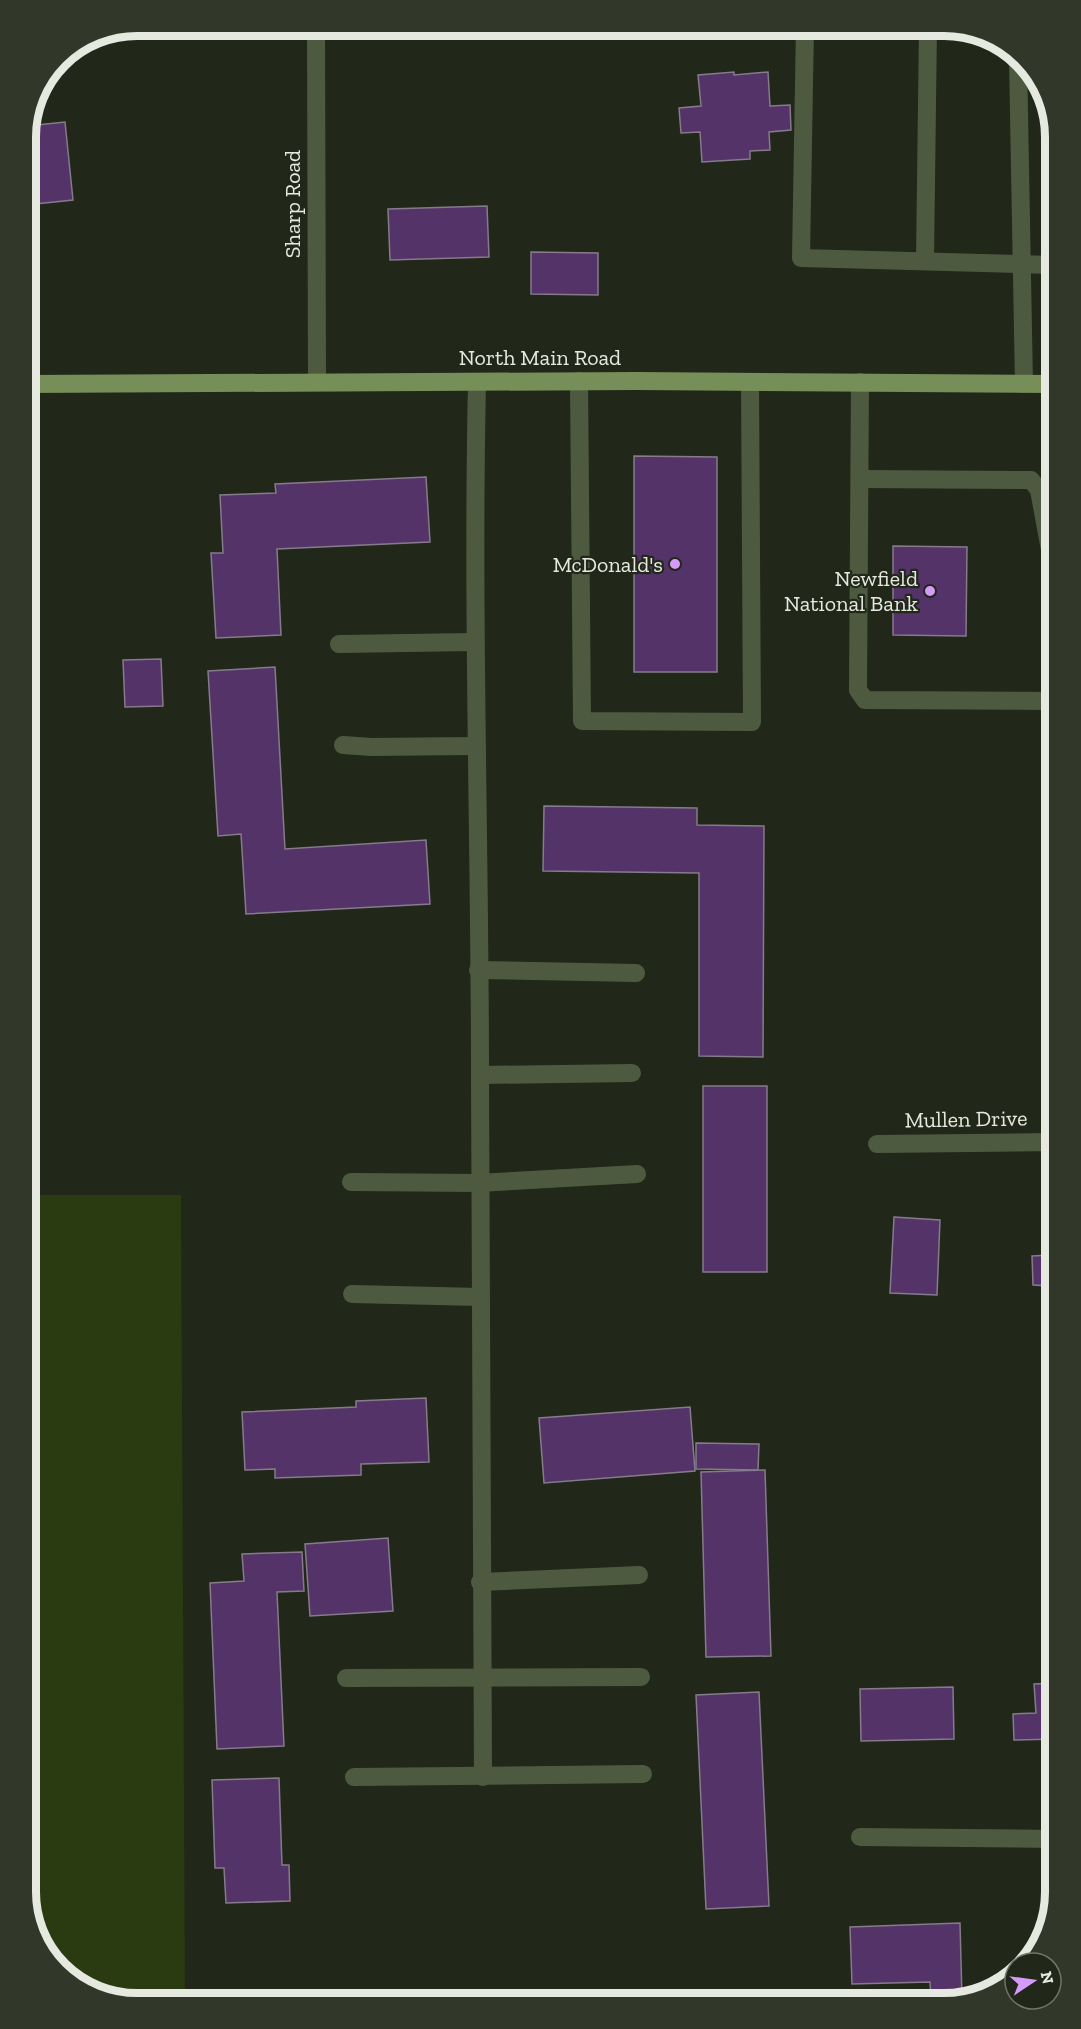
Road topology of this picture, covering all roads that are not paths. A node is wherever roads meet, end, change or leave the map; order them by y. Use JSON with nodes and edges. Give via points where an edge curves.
{"nodes":[{"id":1,"x":316,"y":36,"type":"edge"},
{"id":2,"x":805,"y":36,"type":"edge"},
{"id":3,"x":928,"y":36,"type":"edge"},
{"id":4,"x":1018,"y":69,"type":"edge"},
{"id":5,"x":925,"y":261,"type":"junction"},
{"id":6,"x":1023,"y":264,"type":"junction"},
{"id":7,"x":1045,"y":265,"type":"edge"},
{"id":8,"x":579,"y":381,"type":"junction"},
{"id":9,"x":317,"y":382,"type":"junction"},
{"id":10,"x":477,"y":382,"type":"junction"},
{"id":11,"x":750,"y":382,"type":"junction"},
{"id":12,"x":860,"y":382,"type":"junction"},
{"id":13,"x":36,"y":384,"type":"edge"},
{"id":14,"x":1024,"y":384,"type":"junction"},
{"id":15,"x":1045,"y":384,"type":"edge"},
{"id":16,"x":860,"y":479,"type":"junction"},
{"id":17,"x":1045,"y":520,"type":"edge"},
{"id":18,"x":474,"y":642,"type":"junction"},
{"id":19,"x":339,"y":644,"type":"dead end"},
{"id":20,"x":1045,"y":701,"type":"edge"},
{"id":21,"x":343,"y":746,"type":"dead end"},
{"id":22,"x":476,"y":746,"type":"junction"},
{"id":23,"x":478,"y":970,"type":"junction"},
{"id":24,"x":636,"y":973,"type":"dead end"},
{"id":25,"x":632,"y":1073,"type":"dead end"},
{"id":26,"x":480,"y":1075,"type":"junction"},
{"id":27,"x":1045,"y":1142,"type":"edge"},
{"id":28,"x":877,"y":1144,"type":"dead end"},
{"id":29,"x":637,"y":1174,"type":"dead end"},
{"id":30,"x":351,"y":1182,"type":"dead end"},
{"id":31,"x":478,"y":1183,"type":"junction"},
{"id":32,"x":352,"y":1294,"type":"dead end"},
{"id":33,"x":478,"y":1297,"type":"junction"},
{"id":34,"x":639,"y":1575,"type":"dead end"},
{"id":35,"x":480,"y":1582,"type":"junction"},
{"id":36,"x":482,"y":1676,"type":"junction"},
{"id":37,"x":641,"y":1677,"type":"dead end"},
{"id":38,"x":346,"y":1678,"type":"dead end"},
{"id":39,"x":643,"y":1774,"type":"dead end"},
{"id":40,"x":354,"y":1777,"type":"dead end"},
{"id":41,"x":483,"y":1777,"type":"junction"},
{"id":42,"x":860,"y":1837,"type":"dead end"},
{"id":43,"x":1045,"y":1839,"type":"edge"}],
"edges":[{"from":1,"to":9,"type":"street","name":"Sharp Road"},
{"from":2,"to":5,"type":"street","via":[[801,258]]},
{"from":3,"to":5,"type":"street"},
{"from":4,"to":6,"type":"street"},
{"from":5,"to":6,"type":"street"},
{"from":6,"to":7,"type":"street"},
{"from":6,"to":14,"type":"street"},
{"from":8,"to":10,"type":"main road","name":"North Main Road"},
{"from":8,"to":11,"type":"main road","name":"North Main Road"},
{"from":8,"to":11,"type":"street","via":[[582,721],[741,722],[752,722]]},
{"from":9,"to":10,"type":"main road","name":"North Main Road"},
{"from":9,"to":13,"type":"main road","name":"North Main Road"},
{"from":10,"to":18,"type":"street"},
{"from":11,"to":12,"type":"main road","name":"North Main Road"},
{"from":12,"to":14,"type":"main road","name":"North Main Road"},
{"from":12,"to":16,"type":"street"},
{"from":14,"to":15,"type":"main road","name":"North Main Road"},
{"from":16,"to":17,"type":"street","via":[[1031,480],[1039,490]]},
{"from":16,"to":20,"type":"street","via":[[858,690],[865,700]]},
{"from":18,"to":19,"type":"street"},
{"from":18,"to":22,"type":"street"},
{"from":21,"to":22,"type":"street"},
{"from":22,"to":23,"type":"street"},
{"from":23,"to":24,"type":"street"},
{"from":23,"to":26,"type":"street"},
{"from":25,"to":26,"type":"street"},
{"from":26,"to":31,"type":"street"},
{"from":27,"to":28,"type":"street","name":"Mullen Drive"},
{"from":29,"to":31,"type":"street"},
{"from":30,"to":31,"type":"street"},
{"from":31,"to":33,"type":"street"},
{"from":32,"to":33,"type":"street"},
{"from":33,"to":35,"type":"street"},
{"from":34,"to":35,"type":"street"},
{"from":35,"to":36,"type":"street"},
{"from":36,"to":37,"type":"street"},
{"from":36,"to":38,"type":"street"},
{"from":36,"to":41,"type":"street"},
{"from":39,"to":41,"type":"street"},
{"from":40,"to":41,"type":"street"},
{"from":42,"to":43,"type":"street"}]}
